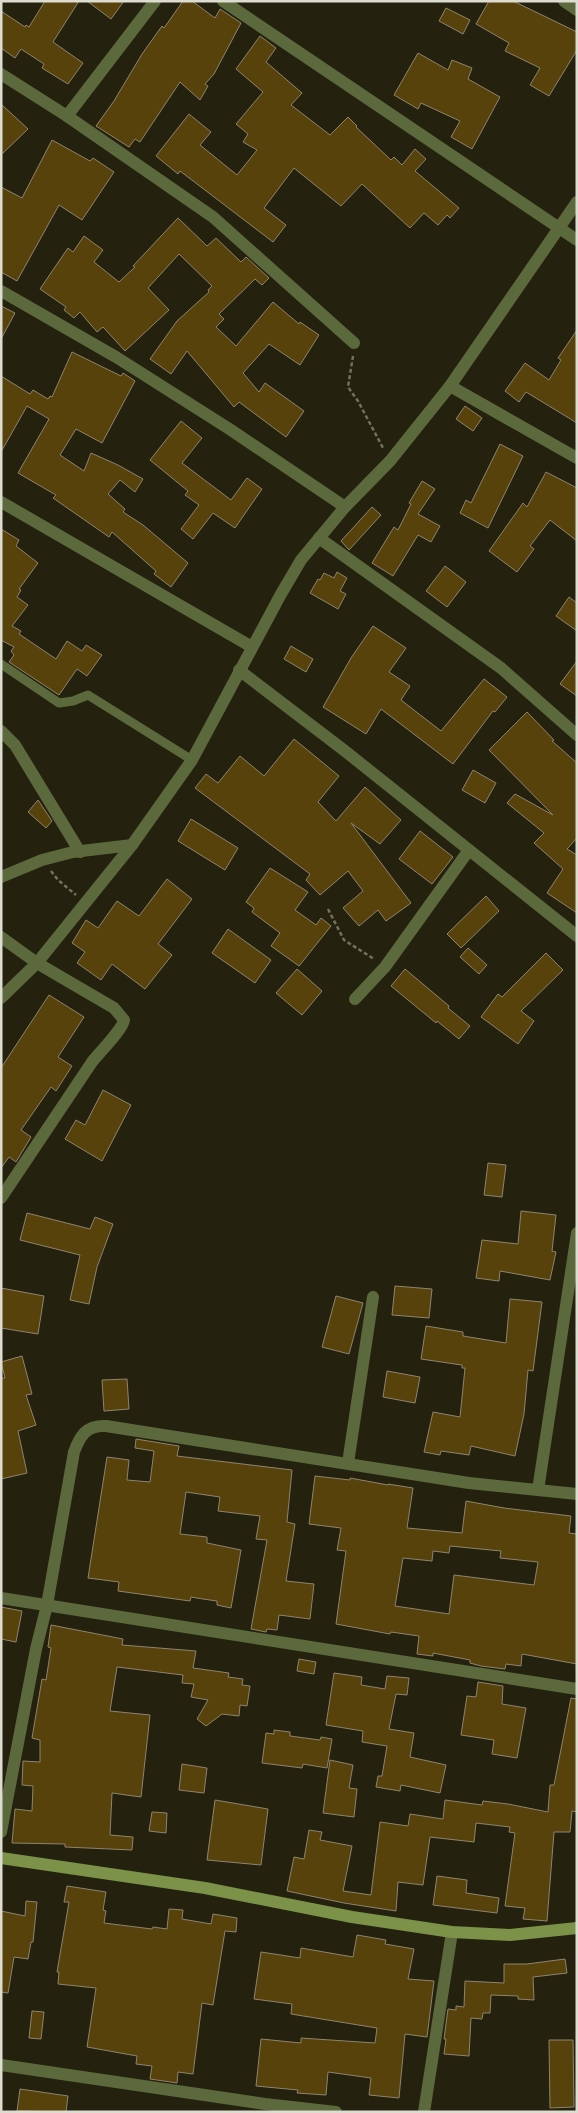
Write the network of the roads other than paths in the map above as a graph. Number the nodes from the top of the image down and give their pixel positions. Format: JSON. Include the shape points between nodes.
{"nodes":[{"id":1,"x":155,"y":1,"type":"edge"},
{"id":2,"x":223,"y":1,"type":"edge"},
{"id":3,"x":564,"y":1,"type":"edge"},
{"id":4,"x":577,"y":10,"type":"edge"},
{"id":5,"x":1,"y":74,"type":"edge"},
{"id":6,"x":67,"y":116,"type":"junction"},
{"id":7,"x":577,"y":202,"type":"edge"},
{"id":8,"x":557,"y":228,"type":"junction"},
{"id":9,"x":577,"y":240,"type":"edge"},
{"id":10,"x":1,"y":291,"type":"edge"},
{"id":11,"x":354,"y":343,"type":"road end"},
{"id":12,"x":450,"y":386,"type":"junction"},
{"id":13,"x":577,"y":458,"type":"edge"},
{"id":14,"x":1,"y":502,"type":"edge"},
{"id":15,"x":345,"y":507,"type":"junction"},
{"id":16,"x":319,"y":538,"type":"junction"},
{"id":17,"x":252,"y":647,"type":"junction"},
{"id":18,"x":1,"y":664,"type":"edge"},
{"id":19,"x":239,"y":670,"type":"junction"},
{"id":20,"x":1,"y":731,"type":"edge"},
{"id":21,"x":577,"y":735,"type":"edge"},
{"id":22,"x":192,"y":760,"type":"junction"},
{"id":23,"x":132,"y":844,"type":"junction"},
{"id":24,"x":469,"y":850,"type":"junction"},
{"id":25,"x":80,"y":852,"type":"junction"},
{"id":26,"x":1,"y":877,"type":"edge"},
{"id":27,"x":577,"y":936,"type":"edge"},
{"id":28,"x":1,"y":937,"type":"edge"},
{"id":29,"x":37,"y":963,"type":"junction"},
{"id":30,"x":1,"y":998,"type":"edge"},
{"id":31,"x":355,"y":999,"type":"dead end"},
{"id":32,"x":1,"y":1198,"type":"edge"},
{"id":33,"x":577,"y":1233,"type":"edge"},
{"id":34,"x":373,"y":1297,"type":"dead end"},
{"id":35,"x":348,"y":1463,"type":"junction"},
{"id":36,"x":538,"y":1490,"type":"junction"},
{"id":37,"x":577,"y":1494,"type":"edge"},
{"id":38,"x":1,"y":1598,"type":"edge"},
{"id":39,"x":47,"y":1605,"type":"junction"},
{"id":40,"x":577,"y":1689,"type":"edge"},
{"id":41,"x":1,"y":1832,"type":"edge"},
{"id":42,"x":1,"y":1858,"type":"edge"},
{"id":43,"x":577,"y":1928,"type":"edge"},
{"id":44,"x":452,"y":1932,"type":"junction"},
{"id":45,"x":1,"y":2064,"type":"edge"},
{"id":46,"x":263,"y":2108,"type":"edge"},
{"id":47,"x":336,"y":2112,"type":"edge"},
{"id":48,"x":424,"y":2112,"type":"edge"}],
"edges":[{"from":1,"to":6,"type":"street"},
{"from":2,"to":8,"type":"street"},
{"from":3,"to":4,"type":"street"},
{"from":5,"to":6,"type":"street"},
{"from":6,"to":11,"type":"street","via":[[213,217]]},
{"from":7,"to":8,"type":"street"},
{"from":8,"to":9,"type":"street"},
{"from":8,"to":12,"type":"street"},
{"from":10,"to":15,"type":"street","via":[[116,357]]},
{"from":12,"to":13,"type":"street"},
{"from":12,"to":15,"type":"street","via":[[390,461]]},
{"from":14,"to":17,"type":"street"},
{"from":15,"to":16,"type":"street"},
{"from":16,"to":17,"type":"street","via":[[297,567]]},
{"from":16,"to":21,"type":"street","via":[[501,668]]},
{"from":17,"to":19,"type":"street"},
{"from":18,"to":22,"type":"lane","via":[[59,703],[88,694]]},
{"from":19,"to":22,"type":"street"},
{"from":19,"to":24,"type":"street"},
{"from":20,"to":25,"type":"street","via":[[15,745]]},
{"from":22,"to":23,"type":"street"},
{"from":23,"to":25,"type":"street"},
{"from":23,"to":29,"type":"street"},
{"from":24,"to":27,"type":"street"},
{"from":24,"to":31,"type":"street","via":[[385,967]]},
{"from":25,"to":26,"type":"street","via":[[42,860]]},
{"from":28,"to":29,"type":"street"},
{"from":29,"to":30,"type":"street"},
{"from":29,"to":32,"type":"street","via":[[114,1008],[122,1015],[124,1024],[92,1062]]},
{"from":33,"to":36,"type":"street"},
{"from":34,"to":35,"type":"street"},
{"from":35,"to":36,"type":"street","via":[[469,1483]]},
{"from":35,"to":39,"type":"street","via":[[106,1426],[86,1430],[74,1452]]},
{"from":36,"to":37,"type":"street"},
{"from":38,"to":39,"type":"street"},
{"from":39,"to":40,"type":"street"},
{"from":39,"to":41,"type":"street"},
{"from":42,"to":44,"type":"street","via":[[205,1888],[352,1917]]},
{"from":43,"to":44,"type":"street","via":[[510,1935]]},
{"from":44,"to":48,"type":"street"},
{"from":45,"to":46,"type":"street"},
{"from":46,"to":47,"type":"street"}]}
